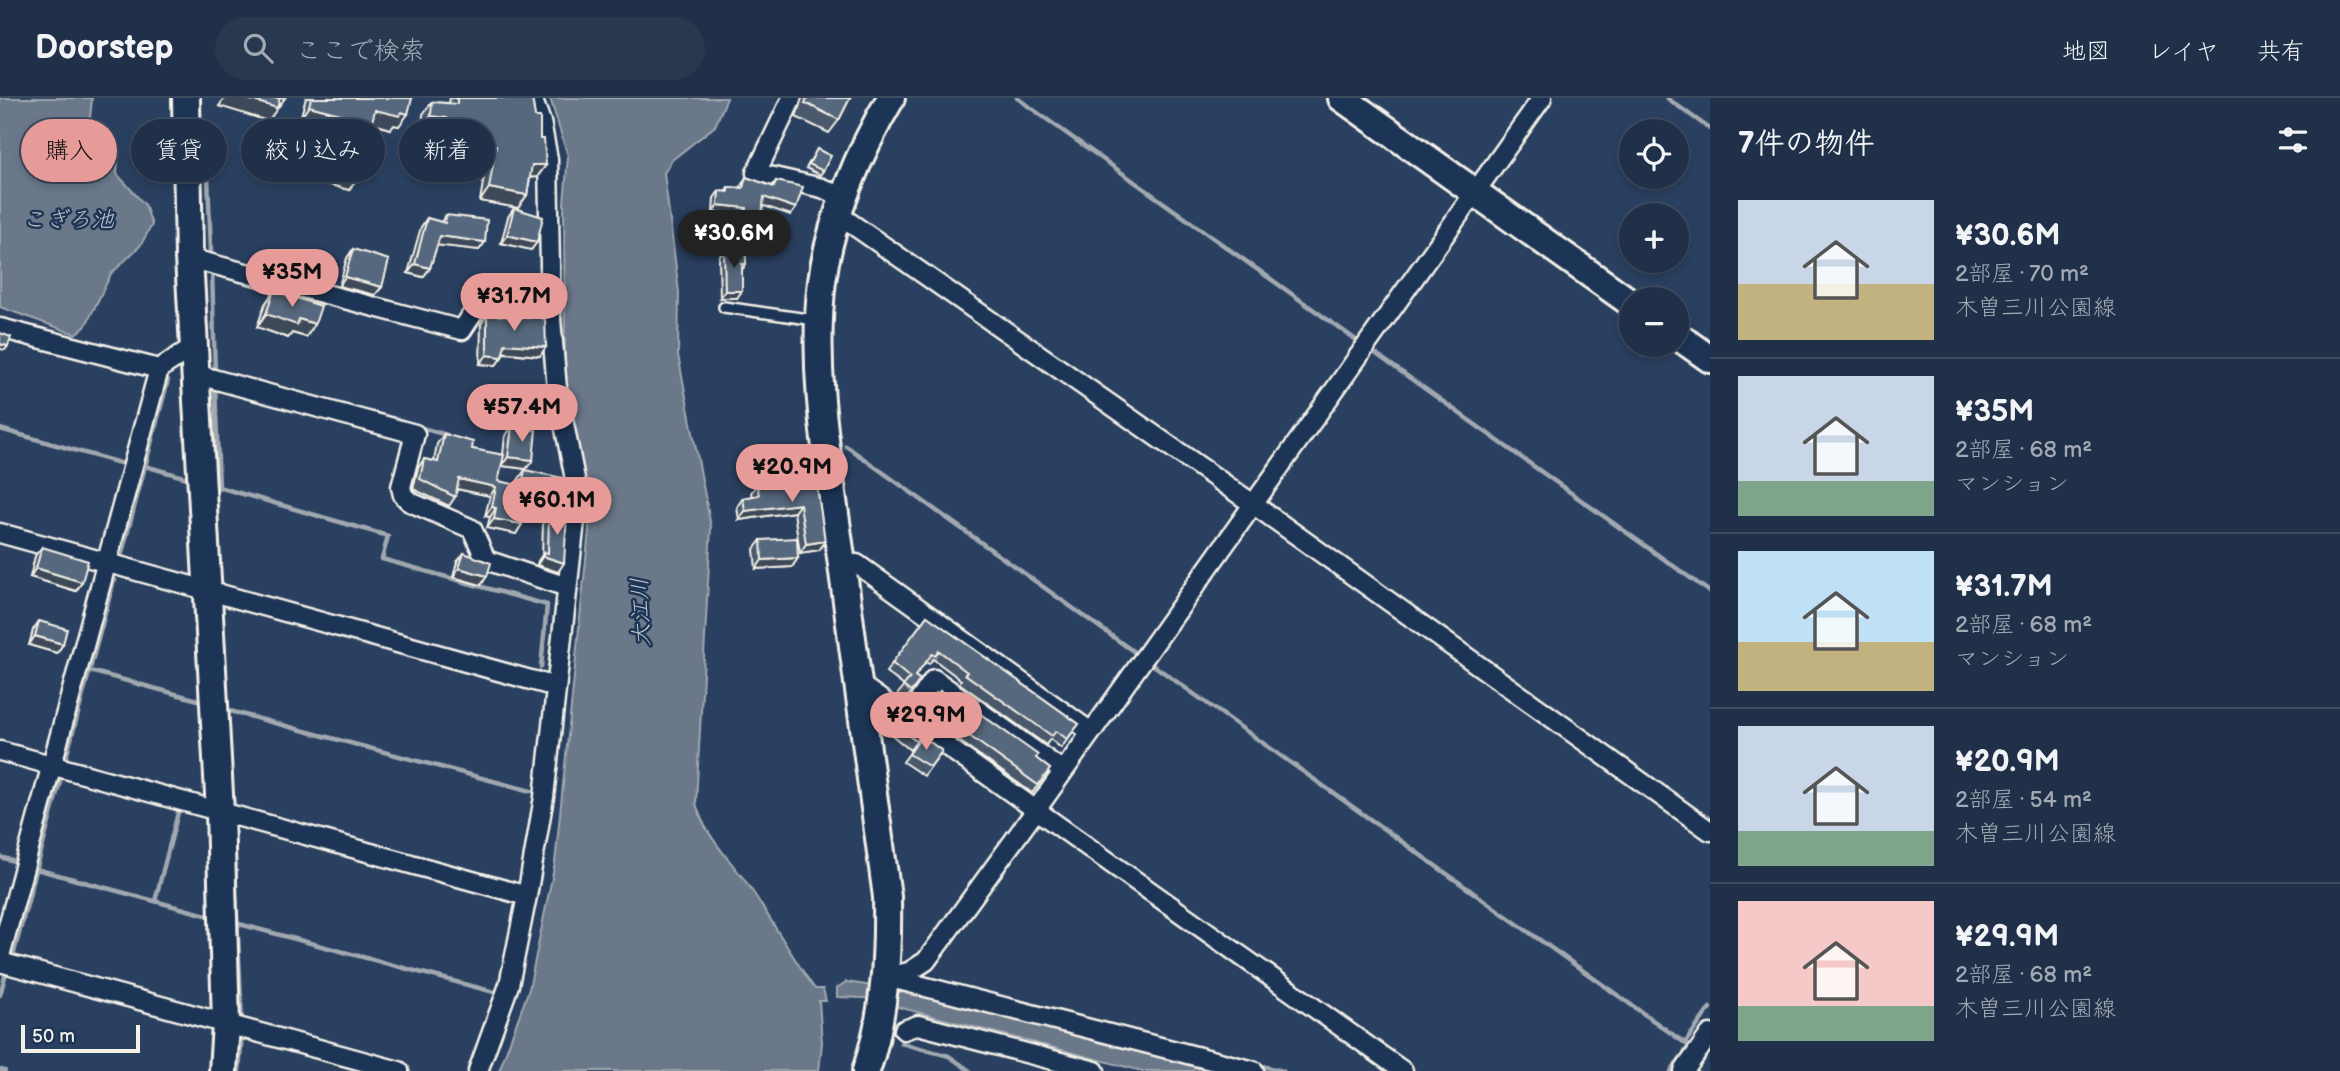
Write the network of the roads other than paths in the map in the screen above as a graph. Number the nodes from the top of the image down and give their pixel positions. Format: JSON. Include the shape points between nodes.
{"nodes":[{"id":1,"x":186,"y":98,"type":"edge"},
{"id":2,"x":532,"y":98,"type":"edge"},
{"id":3,"x":792,"y":98,"type":"edge"},
{"id":4,"x":891,"y":98,"type":"edge"},
{"id":5,"x":1342,"y":98,"type":"edge"},
{"id":6,"x":1542,"y":98,"type":"edge"},
{"id":7,"x":1475,"y":192,"type":"junction"},
{"id":8,"x":842,"y":207,"type":"junction"},
{"id":9,"x":189,"y":258,"type":"junction"},
{"id":10,"x":1619,"y":294,"type":"edge"},
{"id":11,"x":724,"y":307,"type":"dead end"},
{"id":12,"x":551,"y":318,"type":"junction"},
{"id":13,"x":819,"y":320,"type":"junction"},
{"id":14,"x":0,"y":328,"type":"edge"},
{"id":15,"x":1689,"y":344,"type":"edge"},
{"id":16,"x":194,"y":346,"type":"junction"},
{"id":17,"x":1710,"y":359,"type":"edge"},
{"id":18,"x":159,"y":369,"type":"junction"},
{"id":19,"x":195,"y":374,"type":"junction"},
{"id":20,"x":1253,"y":504,"type":"junction"},
{"id":21,"x":0,"y":533,"type":"edge"},
{"id":22,"x":107,"y":562,"type":"junction"},
{"id":23,"x":842,"y":565,"type":"junction"},
{"id":24,"x":567,"y":587,"type":"junction"},
{"id":25,"x":206,"y":592,"type":"junction"},
{"id":26,"x":858,"y":683,"type":"junction"},
{"id":27,"x":556,"y":687,"type":"junction"},
{"id":28,"x":906,"y":718,"type":"junction"},
{"id":29,"x":1091,"y":732,"type":"junction"},
{"id":30,"x":0,"y":751,"type":"edge"},
{"id":31,"x":52,"y":765,"type":"junction"},
{"id":32,"x":1063,"y":771,"type":"junction"},
{"id":33,"x":1036,"y":810,"type":"junction"},
{"id":34,"x":220,"y":812,"type":"junction"},
{"id":35,"x":1710,"y":831,"type":"edge"},
{"id":36,"x":527,"y":896,"type":"junction"},
{"id":37,"x":0,"y":956,"type":"edge"},
{"id":38,"x":0,"y":962,"type":"edge"},
{"id":39,"x":882,"y":998,"type":"junction"},
{"id":40,"x":226,"y":1024,"type":"junction"},
{"id":41,"x":904,"y":1030,"type":"junction"},
{"id":42,"x":1710,"y":1034,"type":"edge"},
{"id":43,"x":223,"y":1071,"type":"edge"},
{"id":44,"x":399,"y":1071,"type":"edge"},
{"id":45,"x":478,"y":1071,"type":"edge"},
{"id":46,"x":866,"y":1071,"type":"edge"},
{"id":47,"x":1058,"y":1071,"type":"edge"},
{"id":48,"x":1095,"y":1071,"type":"edge"},
{"id":49,"x":1254,"y":1071,"type":"edge"},
{"id":50,"x":1403,"y":1071,"type":"edge"},
{"id":51,"x":1684,"y":1071,"type":"edge"}],
"edges":[{"from":1,"to":9,"type":"street"},
{"from":2,"to":12,"type":"street","via":[[548,159]]},
{"from":3,"to":8,"type":"street","via":[[756,173],[822,188]]},
{"from":4,"to":8,"type":"street","via":[[873,129]]},
{"from":5,"to":7,"type":"street"},
{"from":6,"to":7,"type":"street"},
{"from":7,"to":10,"type":"street"},
{"from":7,"to":20,"type":"street"},
{"from":8,"to":13,"type":"street","via":[[823,277]]},
{"from":8,"to":20,"type":"street"},
{"from":9,"to":12,"type":"street","via":[[462,330],[481,301]]},
{"from":9,"to":16,"type":"street"},
{"from":11,"to":13,"type":"lane"},
{"from":12,"to":24,"type":"street","via":[[557,389],[578,494]]},
{"from":13,"to":23,"type":"street","via":[[824,425]]},
{"from":14,"to":18,"type":"street"},
{"from":15,"to":17,"type":"street"},
{"from":16,"to":18,"type":"street"},
{"from":16,"to":19,"type":"street"},
{"from":18,"to":22,"type":"street"},
{"from":19,"to":24,"type":"street","via":[[415,434],[401,487],[403,495],[472,529],[486,560]]},
{"from":19,"to":25,"type":"street"},
{"from":20,"to":29,"type":"street"},
{"from":20,"to":35,"type":"street"},
{"from":21,"to":22,"type":"street"},
{"from":22,"to":25,"type":"street"},
{"from":22,"to":31,"type":"street"},
{"from":23,"to":26,"type":"street"},
{"from":23,"to":29,"type":"street","via":[[857,564]]},
{"from":24,"to":27,"type":"street"},
{"from":25,"to":27,"type":"street"},
{"from":25,"to":34,"type":"street"},
{"from":26,"to":28,"type":"street"},
{"from":26,"to":39,"type":"street","via":[[887,897]]},
{"from":27,"to":36,"type":"street"},
{"from":28,"to":32,"type":"street","via":[[934,679]]},
{"from":28,"to":33,"type":"street"},
{"from":29,"to":32,"type":"street"},
{"from":30,"to":31,"type":"street"},
{"from":31,"to":34,"type":"street"},
{"from":31,"to":37,"type":"street"},
{"from":32,"to":33,"type":"street"},
{"from":33,"to":39,"type":"street","via":[[926,961]]},
{"from":33,"to":50,"type":"street"},
{"from":34,"to":36,"type":"street"},
{"from":34,"to":40,"type":"street"},
{"from":36,"to":45,"type":"street","via":[[509,985]]},
{"from":38,"to":40,"type":"street"},
{"from":39,"to":41,"type":"street"},
{"from":39,"to":46,"type":"street"},
{"from":39,"to":49,"type":"street"},
{"from":40,"to":43,"type":"street"},
{"from":40,"to":44,"type":"street"},
{"from":41,"to":47,"type":"street"},
{"from":41,"to":48,"type":"street","via":[[918,1025]]},
{"from":42,"to":51,"type":"street"}]}
